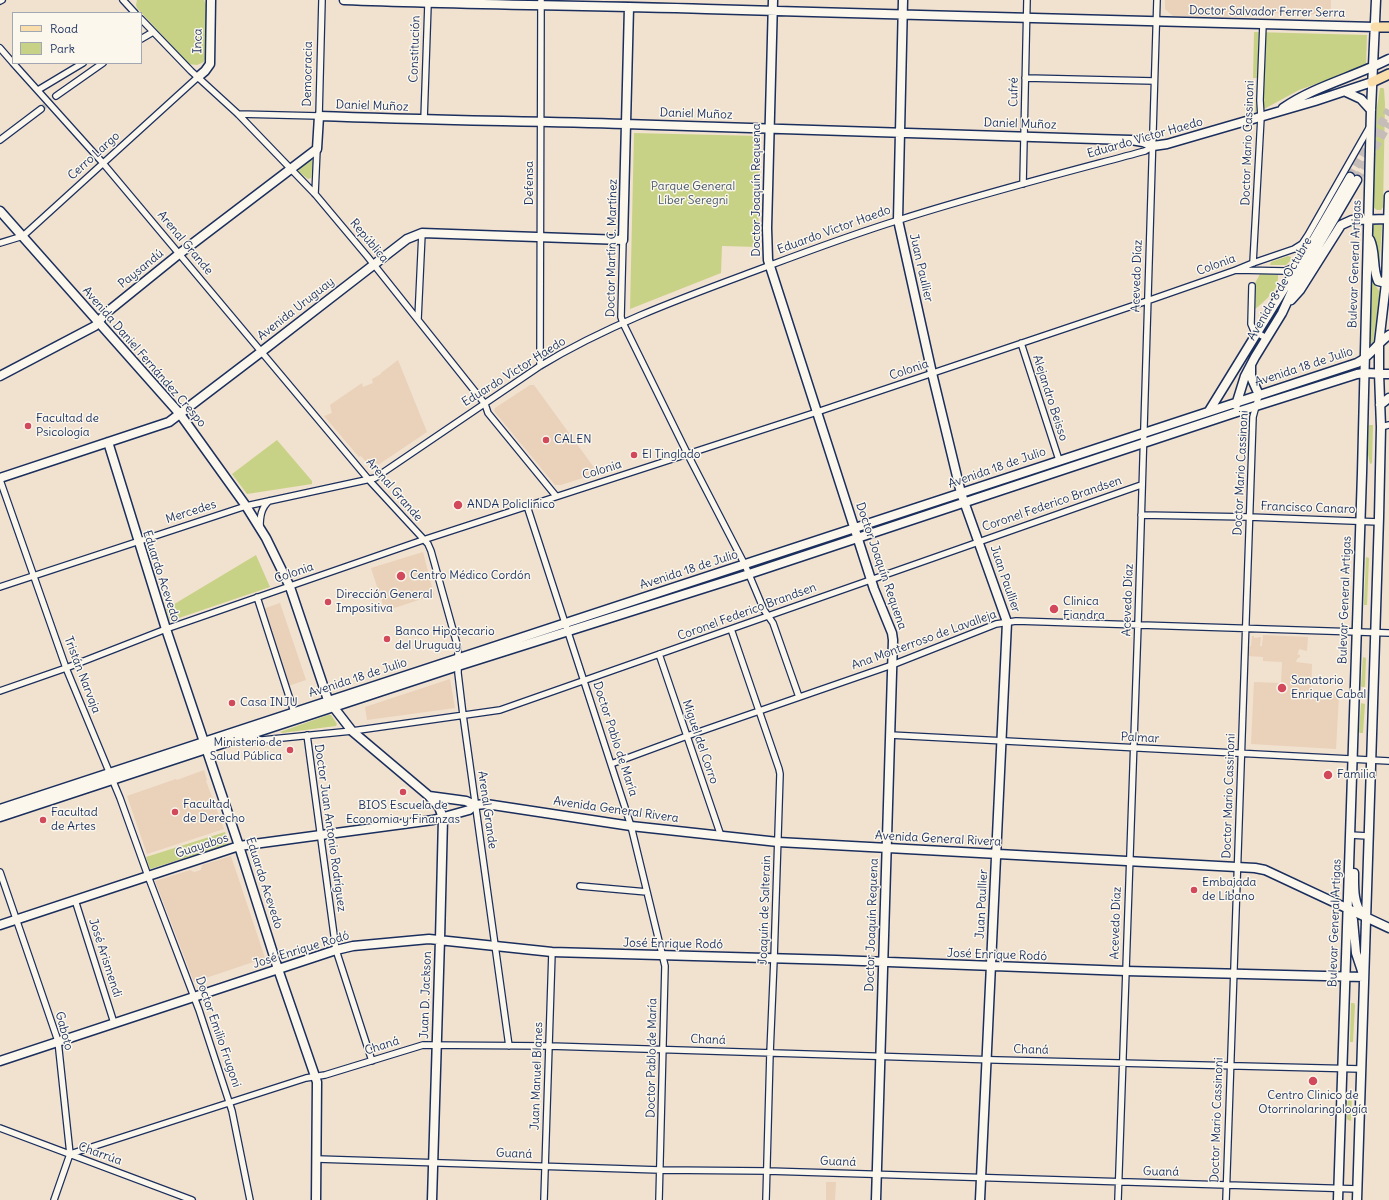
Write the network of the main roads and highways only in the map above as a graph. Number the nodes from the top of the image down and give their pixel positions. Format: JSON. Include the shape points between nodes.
{"nodes":[{"id":1,"x":1375,"y":26,"type":"road end"},
{"id":2,"x":1389,"y":27,"type":"edge"},
{"id":3,"x":1389,"y":74,"type":"edge"},
{"id":4,"x":1372,"y":82,"type":"road end"}],
"edges":[{"from":1,"to":2,"type":"main road"},
{"from":3,"to":4,"type":"main road"}]}
